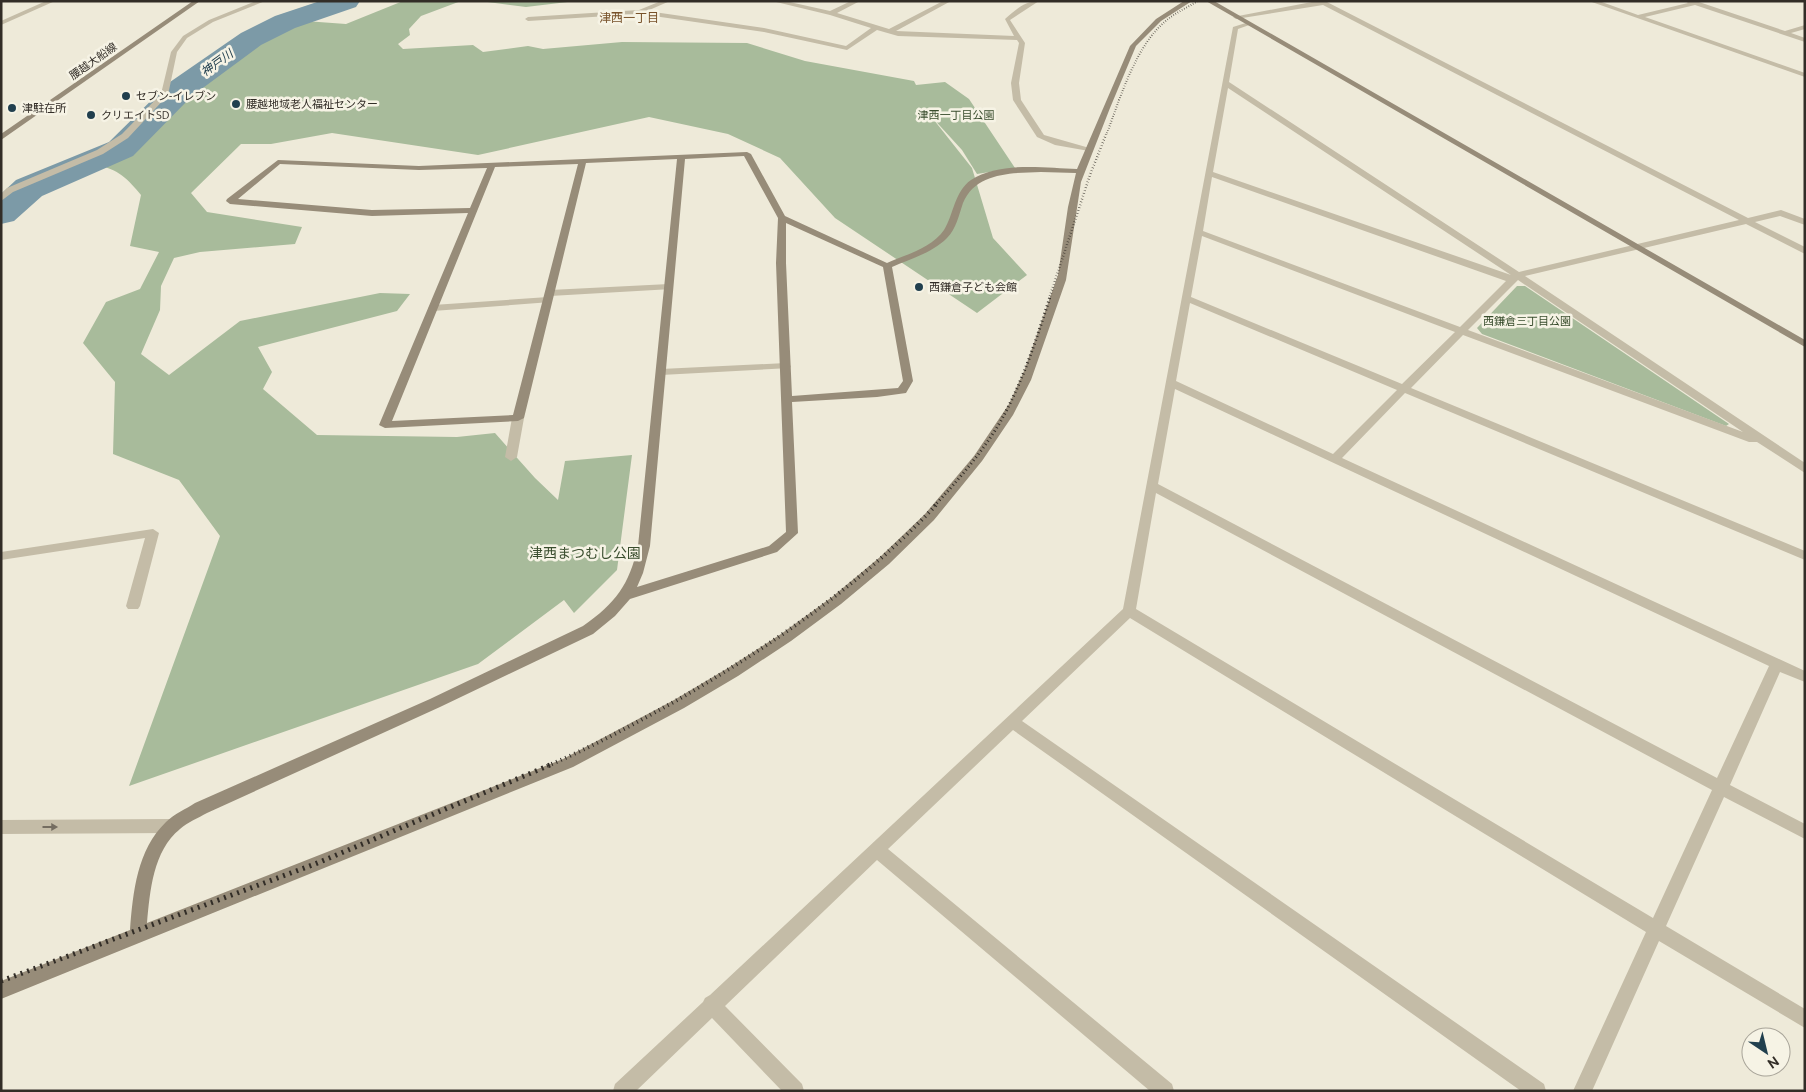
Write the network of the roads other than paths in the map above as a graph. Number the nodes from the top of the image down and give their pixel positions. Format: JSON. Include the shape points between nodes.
{"nodes":[{"id":1,"x":52,"y":1,"type":"edge"},
{"id":2,"x":197,"y":1,"type":"edge"},
{"id":3,"x":262,"y":1,"type":"edge"},
{"id":4,"x":667,"y":1,"type":"edge"},
{"id":5,"x":776,"y":1,"type":"edge"},
{"id":6,"x":857,"y":1,"type":"edge"},
{"id":7,"x":948,"y":1,"type":"edge"},
{"id":8,"x":1036,"y":1,"type":"edge"},
{"id":9,"x":1209,"y":1,"type":"edge"},
{"id":10,"x":1592,"y":1,"type":"edge"},
{"id":11,"x":1702,"y":1,"type":"edge"},
{"id":12,"x":1186,"y":2,"type":"edge"},
{"id":13,"x":1322,"y":2,"type":"edge"},
{"id":14,"x":1691,"y":2,"type":"edge"},
{"id":15,"x":640,"y":12,"type":"junction"},
{"id":16,"x":831,"y":14,"type":"junction"},
{"id":17,"x":1236,"y":16,"type":"junction"},
{"id":18,"x":1638,"y":17,"type":"junction"},
{"id":19,"x":528,"y":19,"type":"dead end"},
{"id":20,"x":1,"y":23,"type":"edge"},
{"id":21,"x":1249,"y":24,"type":"junction"},
{"id":22,"x":1805,"y":27,"type":"edge"},
{"id":23,"x":875,"y":28,"type":"junction"},
{"id":24,"x":891,"y":31,"type":"junction"},
{"id":25,"x":1784,"y":33,"type":"junction"},
{"id":26,"x":1018,"y":38,"type":"junction"},
{"id":27,"x":1805,"y":40,"type":"edge"},
{"id":28,"x":1805,"y":75,"type":"edge"},
{"id":29,"x":1225,"y":83,"type":"junction"},
{"id":30,"x":1,"y":138,"type":"edge"},
{"id":31,"x":1089,"y":148,"type":"junction"},
{"id":32,"x":682,"y":157,"type":"junction"},
{"id":33,"x":583,"y":161,"type":"junction"},
{"id":34,"x":492,"y":165,"type":"junction"},
{"id":35,"x":1081,"y":171,"type":"junction"},
{"id":36,"x":1209,"y":173,"type":"junction"},
{"id":37,"x":1,"y":198,"type":"edge"},
{"id":38,"x":473,"y":210,"type":"junction"},
{"id":39,"x":782,"y":218,"type":"junction"},
{"id":40,"x":1747,"y":221,"type":"junction"},
{"id":41,"x":1805,"y":222,"type":"edge"},
{"id":42,"x":1198,"y":232,"type":"junction"},
{"id":43,"x":1635,"y":246,"type":"junction"},
{"id":44,"x":1805,"y":251,"type":"edge"},
{"id":45,"x":887,"y":266,"type":"junction"},
{"id":46,"x":1514,"y":277,"type":"junction"},
{"id":47,"x":669,"y":287,"type":"junction"},
{"id":48,"x":549,"y":297,"type":"junction"},
{"id":49,"x":1186,"y":298,"type":"junction"},
{"id":50,"x":433,"y":308,"type":"junction"},
{"id":51,"x":1460,"y":332,"type":"junction"},
{"id":52,"x":1805,"y":344,"type":"edge"},
{"id":53,"x":786,"y":366,"type":"junction"},
{"id":54,"x":661,"y":372,"type":"junction"},
{"id":55,"x":1171,"y":383,"type":"junction"},
{"id":56,"x":1405,"y":388,"type":"junction"},
{"id":57,"x":787,"y":399,"type":"junction"},
{"id":58,"x":518,"y":418,"type":"junction"},
{"id":59,"x":1773,"y":448,"type":"junction"},
{"id":60,"x":511,"y":457,"type":"dead end"},
{"id":61,"x":1334,"y":458,"type":"junction"},
{"id":62,"x":1805,"y":468,"type":"edge"},
{"id":63,"x":1152,"y":486,"type":"junction"},
{"id":64,"x":1,"y":556,"type":"edge"},
{"id":65,"x":1805,"y":556,"type":"edge"},
{"id":66,"x":627,"y":595,"type":"junction"},
{"id":67,"x":134,"y":606,"type":"dead end"},
{"id":68,"x":1129,"y":611,"type":"junction"},
{"id":69,"x":1777,"y":664,"type":"junction"},
{"id":70,"x":1805,"y":677,"type":"edge"},
{"id":71,"x":1012,"y":722,"type":"junction"},
{"id":72,"x":1721,"y":787,"type":"junction"},
{"id":73,"x":172,"y":826,"type":"junction"},
{"id":74,"x":1,"y":827,"type":"edge"},
{"id":75,"x":1805,"y":832,"type":"edge"},
{"id":76,"x":876,"y":849,"type":"junction"},
{"id":77,"x":1656,"y":929,"type":"junction"},
{"id":78,"x":138,"y":936,"type":"junction"},
{"id":79,"x":1,"y":990,"type":"edge"},
{"id":80,"x":712,"y":1004,"type":"junction"},
{"id":81,"x":1805,"y":1019,"type":"edge"},
{"id":82,"x":622,"y":1091,"type":"edge"},
{"id":83,"x":795,"y":1091,"type":"edge"},
{"id":84,"x":1165,"y":1091,"type":"edge"},
{"id":85,"x":1537,"y":1091,"type":"edge"},
{"id":86,"x":1582,"y":1091,"type":"edge"}],
"edges":[{"from":1,"to":20,"type":"street"},
{"from":2,"to":30,"type":"street","name":"腰越大船線"},
{"from":3,"to":37,"type":"street","via":[[211,21],[185,38],[174,52],[164,95],[125,136],[100,152],[10,190]]},
{"from":4,"to":15,"type":"street"},
{"from":5,"to":16,"type":"street"},
{"from":6,"to":16,"type":"street"},
{"from":7,"to":24,"type":"street"},
{"from":8,"to":26,"type":"street","via":[[1007,20]]},
{"from":9,"to":17,"type":"street"},
{"from":10,"to":18,"type":"street"},
{"from":11,"to":14,"type":"street"},
{"from":12,"to":31,"type":"street","via":[[1145,30],[1134,46]]},
{"from":13,"to":17,"type":"street"},
{"from":13,"to":40,"type":"street"},
{"from":14,"to":18,"type":"street"},
{"from":14,"to":25,"type":"street"},
{"from":15,"to":19,"type":"street"},
{"from":15,"to":23,"type":"street","via":[[764,30],[847,48]]},
{"from":16,"to":23,"type":"street"},
{"from":17,"to":21,"type":"street"},
{"from":18,"to":28,"type":"street"},
{"from":21,"to":29,"type":"street","via":[[1235,28]]},
{"from":21,"to":43,"type":"street"},
{"from":22,"to":25,"type":"street"},
{"from":23,"to":24,"type":"street"},
{"from":24,"to":26,"type":"street","via":[[898,34]]},
{"from":25,"to":27,"type":"street"},
{"from":26,"to":31,"type":"street","via":[[1022,42],[1015,83],[1017,100],[1041,137],[1058,144]]},
{"from":29,"to":36,"type":"street"},
{"from":29,"to":46,"type":"street"},
{"from":31,"to":35,"type":"street"},
{"from":32,"to":33,"type":"street"},
{"from":32,"to":39,"type":"street","via":[[747,154]]},
{"from":32,"to":47,"type":"street"},
{"from":33,"to":34,"type":"street"},
{"from":33,"to":48,"type":"street"},
{"from":34,"to":38,"type":"street"},
{"from":34,"to":38,"type":"street","via":[[419,168],[278,162],[230,201],[372,213]]},
{"from":35,"to":45,"type":"street","via":[[1022,171],[988,175],[964,192],[946,233],[926,248]]},
{"from":35,"to":78,"type":"street","via":[[1069,220],[1064,272],[1026,380],[1010,415],[955,489],[861,582],[721,680],[647,723],[568,763]]},
{"from":36,"to":42,"type":"street"},
{"from":36,"to":46,"type":"street"},
{"from":38,"to":50,"type":"street"},
{"from":39,"to":45,"type":"street"},
{"from":39,"to":53,"type":"street"},
{"from":40,"to":41,"type":"street","via":[[1781,213]]},
{"from":40,"to":43,"type":"street"},
{"from":40,"to":44,"type":"street"},
{"from":42,"to":49,"type":"street"},
{"from":42,"to":51,"type":"street"},
{"from":43,"to":46,"type":"street"},
{"from":43,"to":52,"type":"street"},
{"from":45,"to":57,"type":"street","via":[[908,381],[902,391]]},
{"from":46,"to":51,"type":"street"},
{"from":46,"to":59,"type":"street"},
{"from":47,"to":48,"type":"street"},
{"from":47,"to":54,"type":"street"},
{"from":48,"to":50,"type":"street"},
{"from":48,"to":58,"type":"street"},
{"from":49,"to":55,"type":"street"},
{"from":49,"to":56,"type":"street"},
{"from":50,"to":58,"type":"street","via":[[385,425]]},
{"from":51,"to":56,"type":"street"},
{"from":51,"to":59,"type":"street"},
{"from":53,"to":54,"type":"street"},
{"from":53,"to":57,"type":"street"},
{"from":54,"to":66,"type":"street","via":[[644,546],[640,569]]},
{"from":55,"to":61,"type":"street"},
{"from":55,"to":63,"type":"street"},
{"from":56,"to":61,"type":"street"},
{"from":56,"to":65,"type":"street"},
{"from":57,"to":66,"type":"street","via":[[792,533],[773,549]]},
{"from":58,"to":60,"type":"street"},
{"from":59,"to":62,"type":"street"},
{"from":61,"to":69,"type":"street"},
{"from":63,"to":68,"type":"street"},
{"from":63,"to":72,"type":"street"},
{"from":64,"to":67,"type":"street","via":[[153,533]]},
{"from":66,"to":73,"type":"street","via":[[610,614],[588,630],[201,808]]},
{"from":68,"to":71,"type":"street"},
{"from":68,"to":77,"type":"street"},
{"from":69,"to":70,"type":"street"},
{"from":69,"to":72,"type":"street"},
{"from":71,"to":76,"type":"street"},
{"from":71,"to":85,"type":"street"},
{"from":72,"to":75,"type":"street"},
{"from":72,"to":77,"type":"street"},
{"from":74,"to":73,"type":"street","one_way":true},
{"from":73,"to":78,"type":"street","via":[[152,852],[142,889]]},
{"from":76,"to":80,"type":"street"},
{"from":76,"to":84,"type":"street"},
{"from":77,"to":81,"type":"street"},
{"from":77,"to":86,"type":"street"},
{"from":78,"to":79,"type":"street"},
{"from":80,"to":82,"type":"street"},
{"from":80,"to":83,"type":"street"}]}
